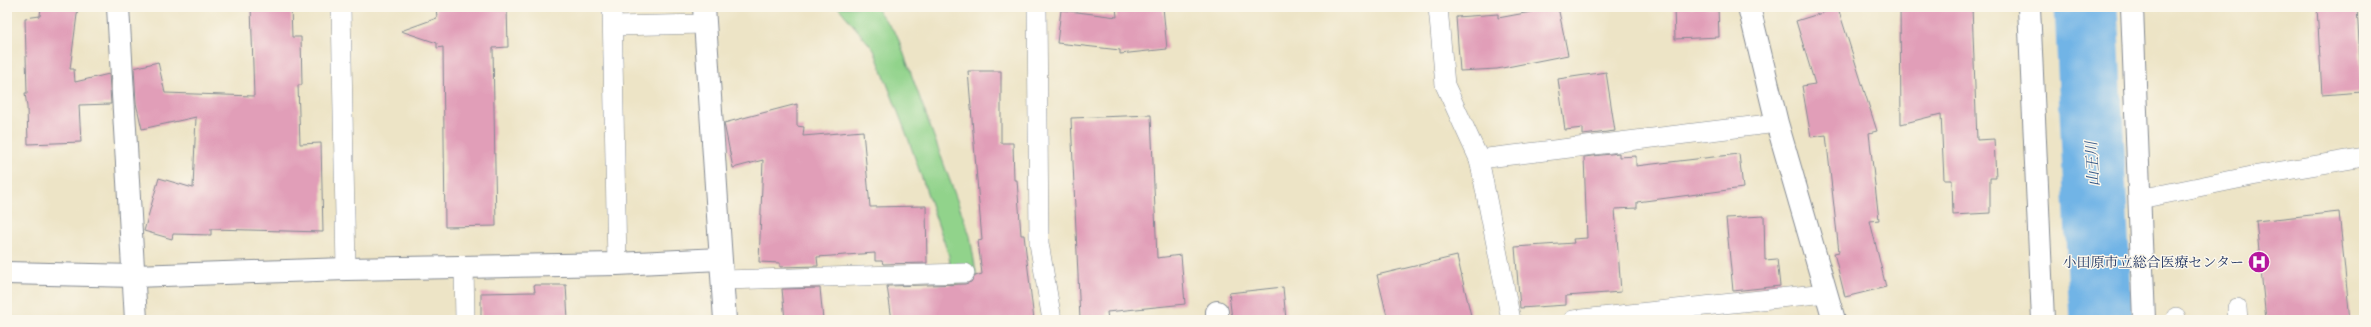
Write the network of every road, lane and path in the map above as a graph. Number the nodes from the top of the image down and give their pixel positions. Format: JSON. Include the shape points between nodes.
{"nodes":[{"id":1,"x":118,"y":7,"type":"edge"},
{"id":2,"x":341,"y":7,"type":"edge"},
{"id":3,"x":612,"y":7,"type":"edge"},
{"id":4,"x":1037,"y":7,"type":"edge"},
{"id":5,"x":1439,"y":7,"type":"edge"},
{"id":6,"x":1749,"y":7,"type":"edge"},
{"id":7,"x":2030,"y":7,"type":"edge"},
{"id":8,"x":2132,"y":7,"type":"edge"},
{"id":9,"x":704,"y":15,"type":"edge"},
{"id":10,"x":613,"y":26,"type":"junction"},
{"id":11,"x":1776,"y":123,"type":"junction"},
{"id":12,"x":2364,"y":156,"type":"edge"},
{"id":13,"x":1479,"y":159,"type":"junction"},
{"id":14,"x":2140,"y":199,"type":"junction"},
{"id":15,"x":617,"y":264,"type":"junction"},
{"id":16,"x":346,"y":268,"type":"junction"},
{"id":17,"x":464,"y":268,"type":"junction"},
{"id":18,"x":721,"y":269,"type":"junction"},
{"id":19,"x":965,"y":273,"type":"dead end"},
{"id":20,"x":7,"y":274,"type":"edge"},
{"id":21,"x":134,"y":276,"type":"junction"},
{"id":22,"x":1826,"y":293,"type":"junction"},
{"id":23,"x":136,"y":320,"type":"edge"},
{"id":24,"x":465,"y":320,"type":"edge"},
{"id":25,"x":725,"y":320,"type":"edge"},
{"id":26,"x":1052,"y":320,"type":"edge"},
{"id":27,"x":1511,"y":320,"type":"edge"},
{"id":28,"x":1573,"y":320,"type":"edge"},
{"id":29,"x":1834,"y":320,"type":"edge"},
{"id":30,"x":2043,"y":320,"type":"edge"},
{"id":31,"x":2144,"y":320,"type":"edge"}],
"edges":[{"from":1,"to":21,"type":"street"},
{"from":2,"to":16,"type":"lane"},
{"from":3,"to":10,"type":"lane"},
{"from":4,"to":26,"type":"lane","via":[[1039,243]]},
{"from":5,"to":13,"type":"lane","via":[[1445,85]]},
{"from":6,"to":11,"type":"street"},
{"from":7,"to":30,"type":"street"},
{"from":8,"to":14,"type":"street"},
{"from":9,"to":10,"type":"lane"},
{"from":9,"to":18,"type":"street"},
{"from":10,"to":15,"type":"lane"},
{"from":11,"to":13,"type":"lane"},
{"from":11,"to":22,"type":"street"},
{"from":12,"to":14,"type":"lane"},
{"from":13,"to":27,"type":"lane"},
{"from":14,"to":31,"type":"street"},
{"from":15,"to":17,"type":"street"},
{"from":15,"to":18,"type":"street"},
{"from":16,"to":17,"type":"street"},
{"from":16,"to":21,"type":"street"},
{"from":17,"to":24,"type":"lane"},
{"from":18,"to":19,"type":"lane"},
{"from":18,"to":25,"type":"street"},
{"from":20,"to":21,"type":"street"},
{"from":21,"to":23,"type":"street"},
{"from":22,"to":28,"type":"lane"},
{"from":22,"to":29,"type":"street"}]}
